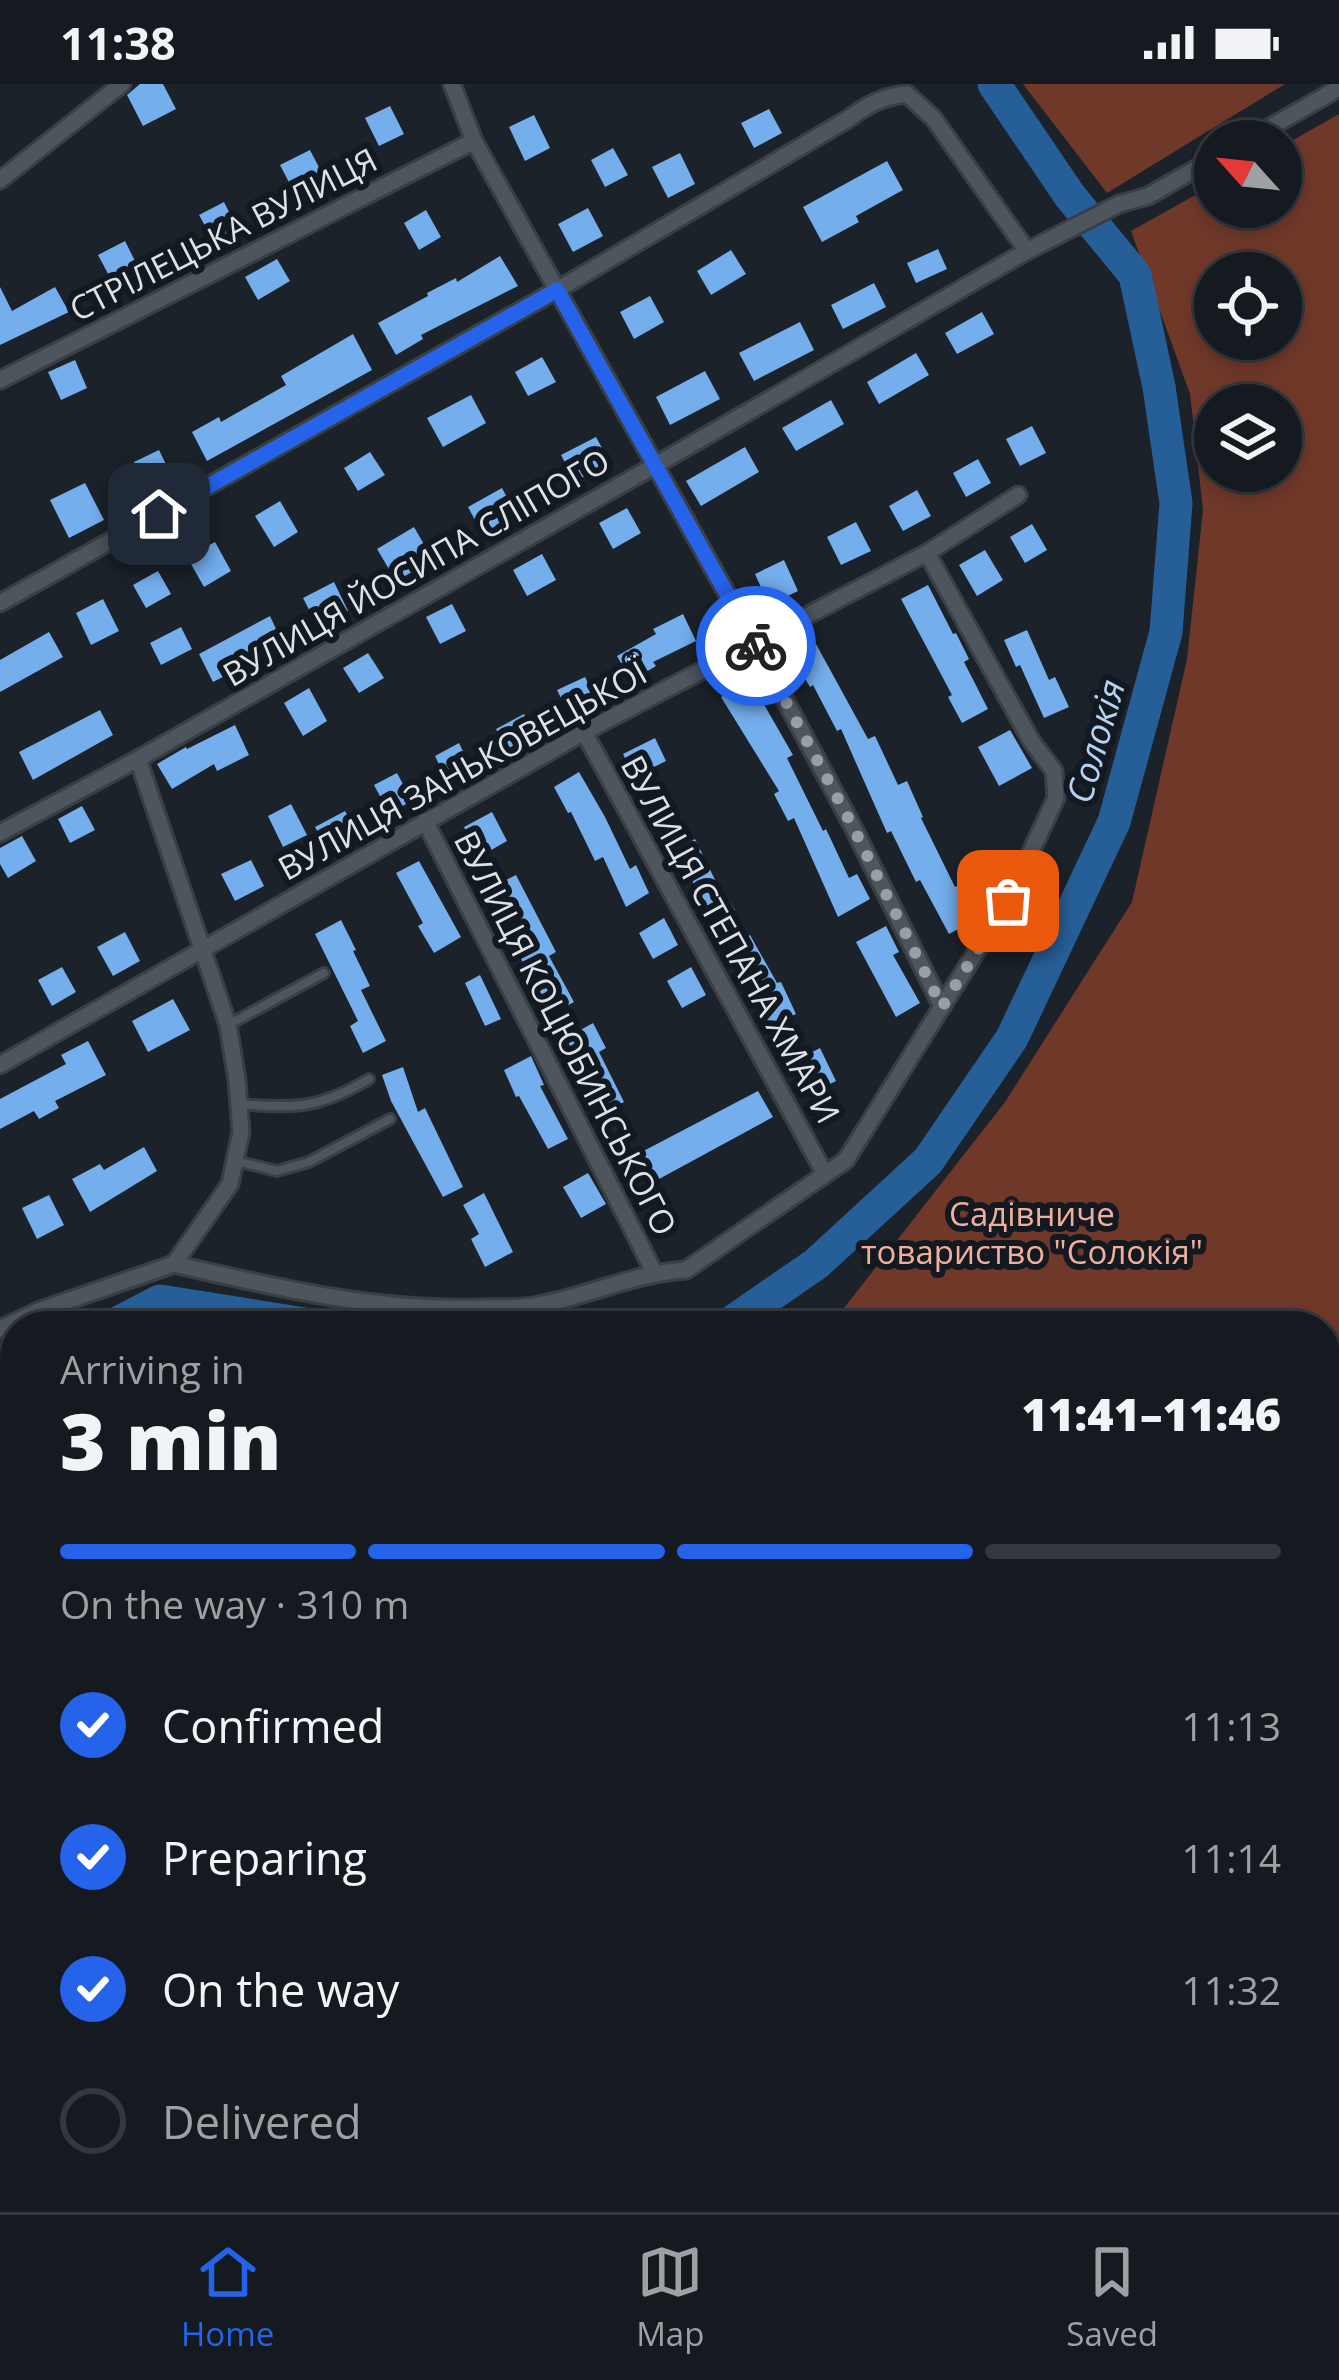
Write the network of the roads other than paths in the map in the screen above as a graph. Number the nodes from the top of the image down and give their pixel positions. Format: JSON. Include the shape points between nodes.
{"nodes":[{"id":1,"x":122,"y":84,"type":"edge"},
{"id":2,"x":452,"y":84,"type":"edge"},
{"id":3,"x":1339,"y":88,"type":"edge"},
{"id":4,"x":1283,"y":120,"type":"edge"},
{"id":5,"x":474,"y":141,"type":"junction"},
{"id":6,"x":1194,"y":170,"type":"edge"},
{"id":7,"x":0,"y":180,"type":"edge"},
{"id":8,"x":1027,"y":251,"type":"junction"},
{"id":9,"x":557,"y":290,"type":"junction"},
{"id":10,"x":0,"y":380,"type":"edge"},
{"id":11,"x":654,"y":466,"type":"junction"},
{"id":12,"x":1018,"y":495,"type":"dead end"},
{"id":13,"x":927,"y":553,"type":"junction"},
{"id":14,"x":0,"y":603,"type":"edge"},
{"id":15,"x":754,"y":644,"type":"junction"},
{"id":16,"x":584,"y":732,"type":"junction"},
{"id":17,"x":137,"y":759,"type":"junction"},
{"id":18,"x":425,"y":821,"type":"junction"},
{"id":19,"x":0,"y":833,"type":"edge"},
{"id":20,"x":202,"y":951,"type":"junction"},
{"id":21,"x":324,"y":973,"type":"dead end"},
{"id":22,"x":942,"y":1007,"type":"junction"},
{"id":23,"x":228,"y":1025,"type":"junction"},
{"id":24,"x":0,"y":1064,"type":"edge"},
{"id":25,"x":369,"y":1079,"type":"dead end"},
{"id":26,"x":239,"y":1104,"type":"junction"},
{"id":27,"x":390,"y":1119,"type":"dead end"},
{"id":28,"x":235,"y":1160,"type":"junction"},
{"id":29,"x":825,"y":1174,"type":"junction"},
{"id":30,"x":174,"y":1264,"type":"junction"},
{"id":31,"x":654,"y":1272,"type":"junction"},
{"id":32,"x":36,"y":1311,"type":"edge"}],
"edges":[{"from":1,"to":7,"type":"street"},
{"from":2,"to":5,"type":"street"},
{"from":3,"to":4,"type":"street"},
{"from":5,"to":9,"type":"street"},
{"from":5,"to":10,"type":"street","name":"СТРІЛЕЦЬКА ВУЛИЦЯ"},
{"from":6,"to":8,"type":"street","name":"ВУЛИЦЯ ЙОСИПА СЛІПОГО"},
{"from":8,"to":9,"type":"street","via":[[934,119],[907,94],[866,106]]},
{"from":8,"to":11,"type":"street","name":"ВУЛИЦЯ ЙОСИПА СЛІПОГО"},
{"from":9,"to":11,"type":"street"},
{"from":9,"to":14,"type":"street"},
{"from":11,"to":15,"type":"street"},
{"from":11,"to":17,"type":"street","name":"ВУЛИЦЯ ЙОСИПА СЛІПОГО"},
{"from":12,"to":13,"type":"street","name":"ВУЛИЦЯ ЗАНЬКОВЕЦЬКОЇ"},
{"from":13,"to":15,"type":"street","name":"ВУЛИЦЯ ЗАНЬКОВЕЦЬКОЇ"},
{"from":13,"to":22,"type":"street","via":[[1054,771],[1056,798],[1008,901]]},
{"from":15,"to":16,"type":"street","name":"ВУЛИЦЯ ЗАНЬКОВЕЦЬКОЇ"},
{"from":15,"to":22,"type":"street"},
{"from":16,"to":18,"type":"street","name":"ВУЛИЦЯ ЗАНЬКОВЕЦЬКОЇ"},
{"from":16,"to":29,"type":"street","name":"ВУЛИЦЯ СТЕПАНА ХМАРИ"},
{"from":17,"to":19,"type":"street","name":"ВУЛИЦЯ ЙОСИПА СЛІПОГО"},
{"from":17,"to":20,"type":"street"},
{"from":18,"to":20,"type":"street","name":"ВУЛИЦЯ ЗАНЬКОВЕЦЬКОЇ"},
{"from":18,"to":31,"type":"street","name":"ВУЛИЦЯ КОЦЮБИНСЬКОГО"},
{"from":20,"to":23,"type":"street"},
{"from":20,"to":24,"type":"street","name":"ВУЛИЦЯ ЗАНЬКОВЕЦЬКОЇ"},
{"from":21,"to":23,"type":"lane"},
{"from":22,"to":29,"type":"street","via":[[846,1160]]},
{"from":23,"to":26,"type":"street"},
{"from":25,"to":26,"type":"lane","via":[[291,1108]]},
{"from":26,"to":28,"type":"street"},
{"from":27,"to":28,"type":"lane","via":[[278,1171]]},
{"from":28,"to":30,"type":"street","via":[[230,1184]]},
{"from":29,"to":31,"type":"street","via":[[686,1270]]},
{"from":30,"to":31,"type":"street","via":[[304,1294],[446,1309],[532,1306]]},
{"from":30,"to":32,"type":"street"}]}
